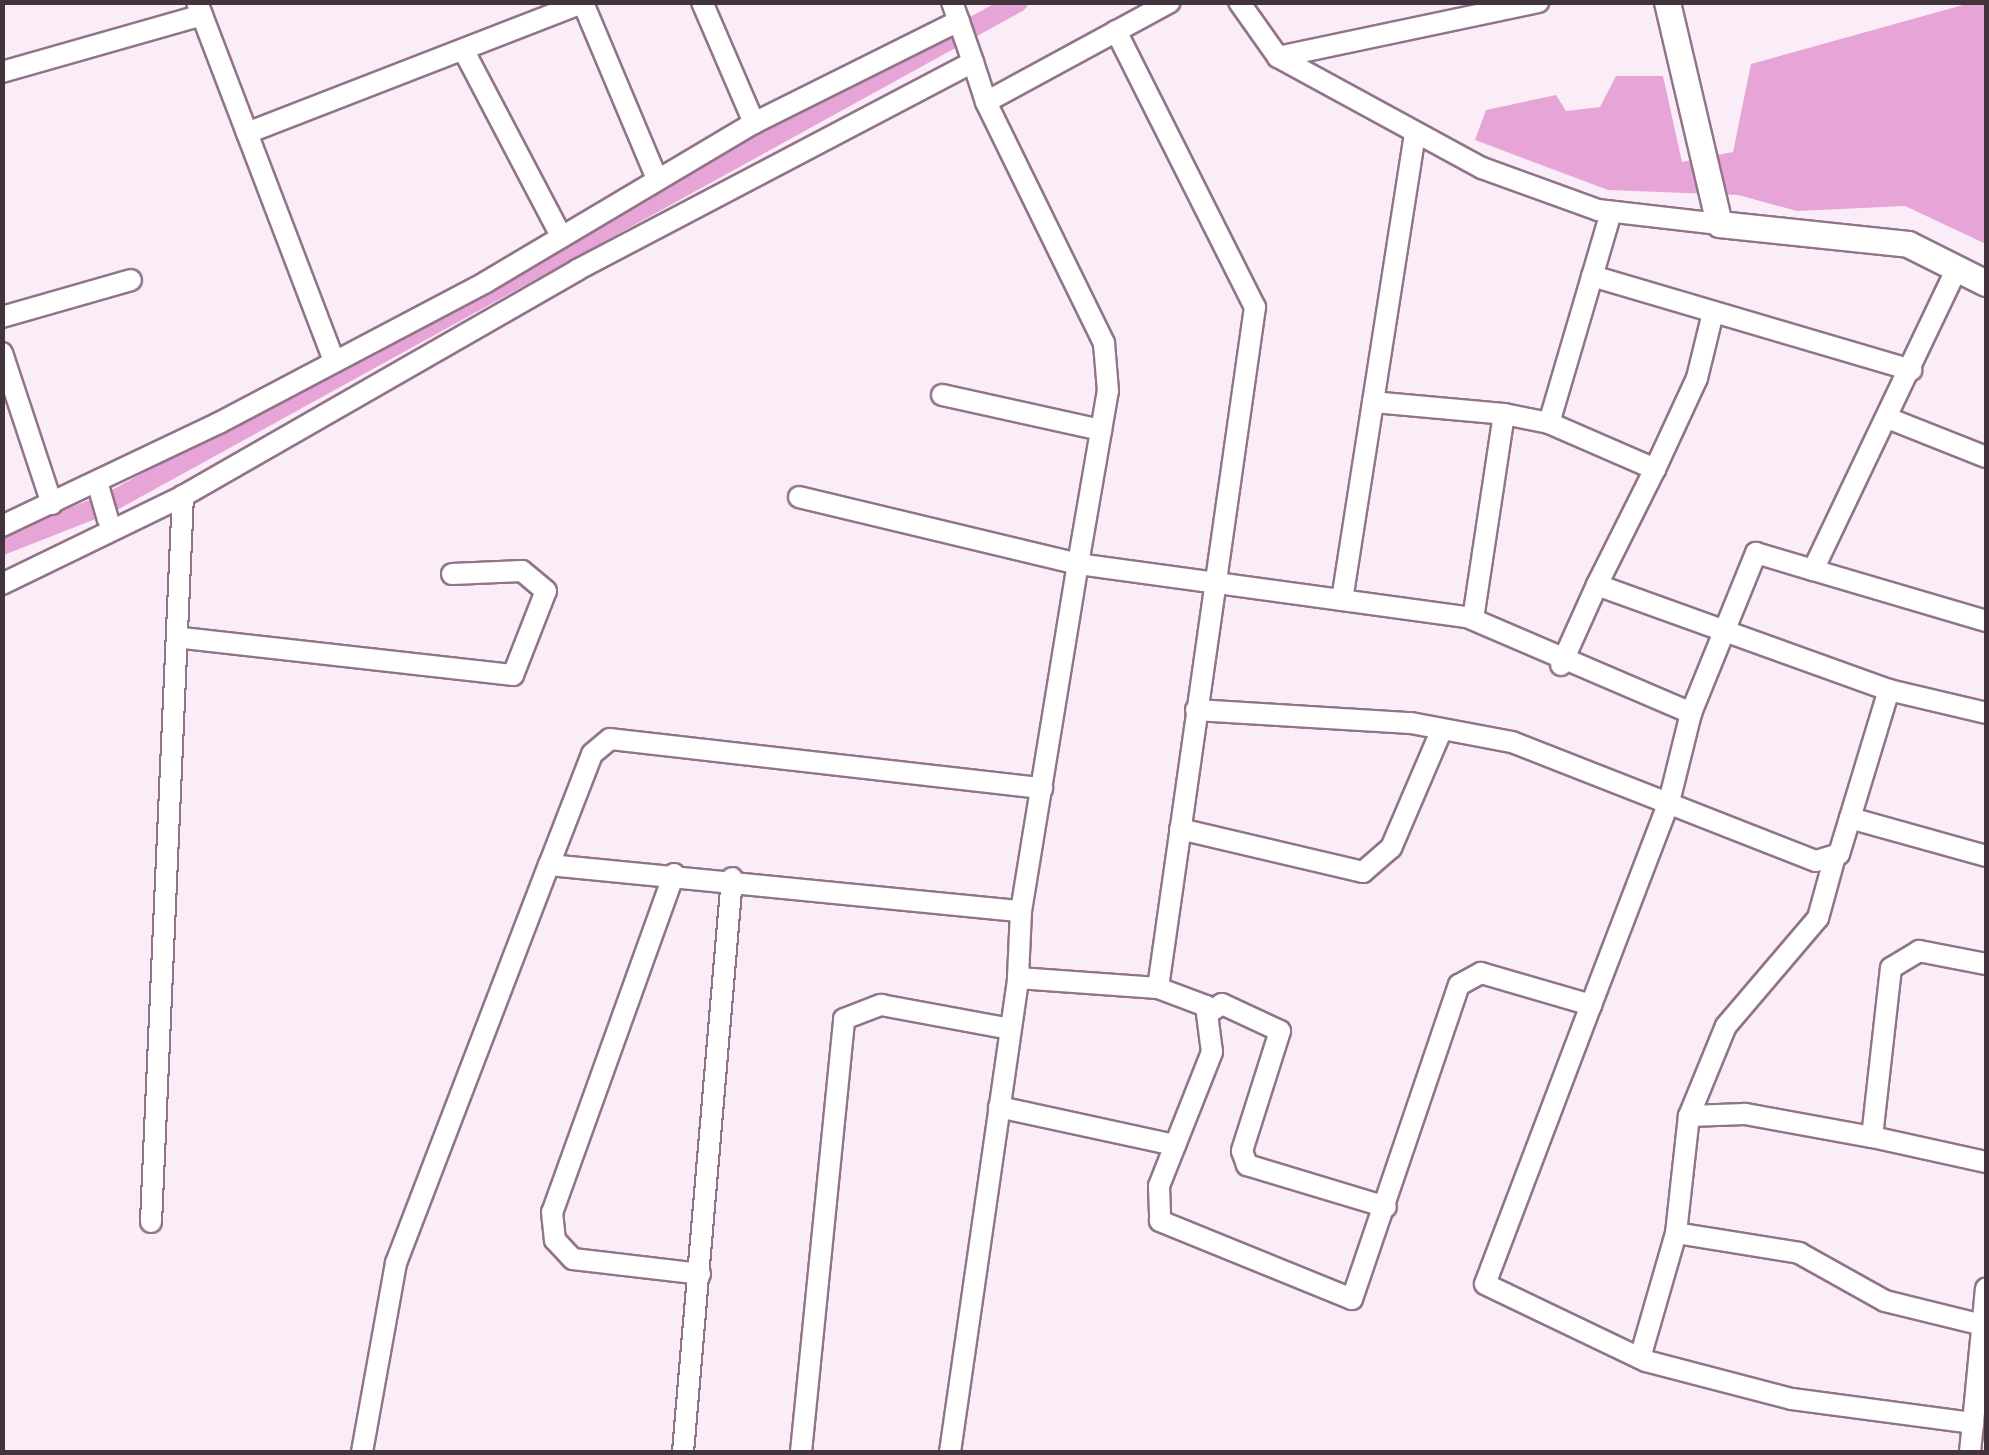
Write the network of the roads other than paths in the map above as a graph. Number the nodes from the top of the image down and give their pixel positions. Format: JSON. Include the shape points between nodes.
{"nodes":[{"id":1,"x":702,"y":2,"type":"edge"},
{"id":2,"x":1170,"y":2,"type":"edge"},
{"id":3,"x":1239,"y":2,"type":"edge"},
{"id":4,"x":1538,"y":2,"type":"edge"},
{"id":5,"x":1667,"y":2,"type":"edge"},
{"id":6,"x":584,"y":3,"type":"edge"},
{"id":7,"x":200,"y":9,"type":"edge"},
{"id":8,"x":1116,"y":31,"type":"junction"},
{"id":9,"x":962,"y":32,"type":"edge"},
{"id":10,"x":465,"y":53,"type":"junction"},
{"id":11,"x":1278,"y":57,"type":"junction"},
{"id":12,"x":2,"y":72,"type":"edge"},
{"id":13,"x":986,"y":102,"type":"junction"},
{"id":14,"x":754,"y":123,"type":"junction"},
{"id":15,"x":247,"y":132,"type":"junction"},
{"id":16,"x":1415,"y":134,"type":"junction"},
{"id":17,"x":656,"y":177,"type":"junction"},
{"id":18,"x":1610,"y":212,"type":"junction"},
{"id":19,"x":1720,"y":224,"type":"junction"},
{"id":20,"x":560,"y":236,"type":"junction"},
{"id":21,"x":1957,"y":268,"type":"junction"},
{"id":22,"x":1592,"y":276,"type":"junction"},
{"id":23,"x":131,"y":280,"type":"dead end"},
{"id":24,"x":1986,"y":282,"type":"edge"},
{"id":25,"x":1713,"y":313,"type":"junction"},
{"id":26,"x":2,"y":317,"type":"edge"},
{"id":27,"x":2,"y":353,"type":"edge"},
{"id":28,"x":334,"y":360,"type":"junction"},
{"id":29,"x":1911,"y":370,"type":"junction"},
{"id":30,"x":942,"y":395,"type":"dead end"},
{"id":31,"x":1372,"y":402,"type":"junction"},
{"id":32,"x":1504,"y":414,"type":"junction"},
{"id":33,"x":1890,"y":418,"type":"junction"},
{"id":34,"x":1549,"y":424,"type":"junction"},
{"id":35,"x":1101,"y":430,"type":"junction"},
{"id":36,"x":1986,"y":456,"type":"edge"},
{"id":37,"x":1655,"y":470,"type":"junction"},
{"id":38,"x":99,"y":490,"type":"junction"},
{"id":39,"x":183,"y":496,"type":"junction"},
{"id":40,"x":799,"y":497,"type":"dead end"},
{"id":41,"x":52,"y":504,"type":"junction"},
{"id":42,"x":108,"y":520,"type":"dead end"},
{"id":43,"x":2,"y":526,"type":"edge"},
{"id":44,"x":1078,"y":564,"type":"junction"},
{"id":45,"x":1813,"y":570,"type":"junction"},
{"id":46,"x":452,"y":574,"type":"dead end"},
{"id":47,"x":1214,"y":583,"type":"junction"},
{"id":48,"x":2,"y":584,"type":"edge"},
{"id":49,"x":1596,"y":584,"type":"junction"},
{"id":50,"x":1342,"y":600,"type":"junction"},
{"id":51,"x":1473,"y":619,"type":"junction"},
{"id":52,"x":1986,"y":621,"type":"edge"},
{"id":53,"x":1723,"y":627,"type":"junction"},
{"id":54,"x":183,"y":638,"type":"junction"},
{"id":55,"x":1561,"y":665,"type":"junction"},
{"id":56,"x":1889,"y":690,"type":"junction"},
{"id":57,"x":1196,"y":710,"type":"junction"},
{"id":58,"x":1691,"y":713,"type":"junction"},
{"id":59,"x":1986,"y":714,"type":"edge"},
{"id":60,"x":1442,"y":729,"type":"junction"},
{"id":61,"x":1042,"y":788,"type":"junction"},
{"id":62,"x":1669,"y":802,"type":"junction"},
{"id":63,"x":1850,"y":818,"type":"junction"},
{"id":64,"x":1180,"y":829,"type":"junction"},
{"id":65,"x":1986,"y":856,"type":"edge"},
{"id":66,"x":1834,"y":860,"type":"junction"},
{"id":67,"x":550,"y":865,"type":"junction"},
{"id":68,"x":674,"y":874,"type":"junction"},
{"id":69,"x":732,"y":878,"type":"junction"},
{"id":70,"x":1021,"y":911,"type":"junction"},
{"id":71,"x":1986,"y":964,"type":"edge"},
{"id":72,"x":1018,"y":978,"type":"junction"},
{"id":73,"x":1158,"y":988,"type":"junction"},
{"id":74,"x":1591,"y":1005,"type":"junction"},
{"id":75,"x":1210,"y":1012,"type":"junction"},
{"id":76,"x":1010,"y":1029,"type":"junction"},
{"id":77,"x":999,"y":1107,"type":"junction"},
{"id":78,"x":1689,"y":1116,"type":"junction"},
{"id":79,"x":1872,"y":1136,"type":"junction"},
{"id":80,"x":1175,"y":1145,"type":"junction"},
{"id":81,"x":1986,"y":1162,"type":"edge"},
{"id":82,"x":1386,"y":1207,"type":"junction"},
{"id":83,"x":151,"y":1222,"type":"dead end"},
{"id":84,"x":1676,"y":1233,"type":"junction"},
{"id":85,"x":700,"y":1274,"type":"junction"},
{"id":86,"x":1986,"y":1289,"type":"edge"},
{"id":87,"x":1983,"y":1326,"type":"junction"},
{"id":88,"x":1640,"y":1358,"type":"junction"},
{"id":89,"x":1972,"y":1424,"type":"junction"},
{"id":90,"x":362,"y":1452,"type":"edge"},
{"id":91,"x":682,"y":1452,"type":"edge"},
{"id":92,"x":801,"y":1452,"type":"edge"},
{"id":93,"x":950,"y":1452,"type":"edge"},
{"id":94,"x":1970,"y":1452,"type":"edge"}],
"edges":[{"from":1,"to":14,"type":"street"},
{"from":2,"to":8,"type":"street"},
{"from":3,"to":11,"type":"street"},
{"from":4,"to":11,"type":"street"},
{"from":5,"to":19,"type":"street"},
{"from":6,"to":10,"type":"street"},
{"from":6,"to":17,"type":"street"},
{"from":7,"to":12,"type":"street"},
{"from":7,"to":15,"type":"street"},
{"from":8,"to":13,"type":"street"},
{"from":8,"to":47,"type":"street","via":[[1255,308]]},
{"from":9,"to":13,"type":"street"},
{"from":9,"to":14,"type":"street"},
{"from":9,"to":39,"type":"street","via":[[577,270]]},
{"from":10,"to":15,"type":"street"},
{"from":10,"to":20,"type":"street"},
{"from":11,"to":16,"type":"street"},
{"from":13,"to":35,"type":"street","via":[[1092,306],[1108,390]]},
{"from":14,"to":17,"type":"street"},
{"from":15,"to":28,"type":"street"},
{"from":16,"to":18,"type":"street","via":[[1482,168]]},
{"from":16,"to":31,"type":"street"},
{"from":17,"to":20,"type":"street"},
{"from":18,"to":19,"type":"street"},
{"from":18,"to":22,"type":"street"},
{"from":19,"to":21,"type":"street","via":[[1908,244]]},
{"from":20,"to":28,"type":"street"},
{"from":21,"to":24,"type":"street"},
{"from":21,"to":29,"type":"street"},
{"from":22,"to":25,"type":"street"},
{"from":22,"to":34,"type":"street"},
{"from":23,"to":26,"type":"street"},
{"from":25,"to":29,"type":"street"},
{"from":25,"to":37,"type":"street","via":[[1697,378]]},
{"from":27,"to":41,"type":"street"},
{"from":28,"to":38,"type":"street"},
{"from":29,"to":33,"type":"street"},
{"from":30,"to":35,"type":"street"},
{"from":31,"to":32,"type":"street"},
{"from":31,"to":50,"type":"street"},
{"from":32,"to":34,"type":"street"},
{"from":32,"to":51,"type":"street"},
{"from":33,"to":36,"type":"street"},
{"from":33,"to":45,"type":"street"},
{"from":34,"to":37,"type":"street"},
{"from":35,"to":44,"type":"street"},
{"from":37,"to":49,"type":"street"},
{"from":38,"to":41,"type":"street"},
{"from":38,"to":42,"type":"street"},
{"from":39,"to":48,"type":"street"},
{"from":39,"to":54,"type":"street"},
{"from":40,"to":44,"type":"street"},
{"from":41,"to":43,"type":"street"},
{"from":44,"to":47,"type":"street"},
{"from":44,"to":61,"type":"street"},
{"from":45,"to":52,"type":"street"},
{"from":45,"to":53,"type":"street","via":[[1756,554]]},
{"from":46,"to":54,"type":"street","via":[[522,571],[546,591],[514,676]]},
{"from":47,"to":50,"type":"street"},
{"from":47,"to":57,"type":"street"},
{"from":49,"to":53,"type":"street"},
{"from":49,"to":55,"type":"street"},
{"from":50,"to":51,"type":"street"},
{"from":51,"to":55,"type":"street"},
{"from":53,"to":56,"type":"street"},
{"from":53,"to":58,"type":"street"},
{"from":54,"to":83,"type":"street"},
{"from":55,"to":58,"type":"street"},
{"from":56,"to":59,"type":"street"},
{"from":56,"to":63,"type":"street"},
{"from":57,"to":60,"type":"street"},
{"from":57,"to":64,"type":"street"},
{"from":58,"to":62,"type":"street"},
{"from":60,"to":62,"type":"street","via":[[1512,742]]},
{"from":60,"to":64,"type":"street","via":[[1392,848],[1363,872]]},
{"from":61,"to":67,"type":"street","via":[[610,740],[592,754]]},
{"from":61,"to":70,"type":"street"},
{"from":62,"to":66,"type":"street","via":[[1816,862]]},
{"from":62,"to":74,"type":"street"},
{"from":63,"to":65,"type":"street"},
{"from":63,"to":66,"type":"street"},
{"from":64,"to":73,"type":"street"},
{"from":66,"to":78,"type":"street","via":[[1818,918],[1726,1026]]},
{"from":67,"to":68,"type":"street"},
{"from":67,"to":90,"type":"street","via":[[396,1263]]},
{"from":68,"to":69,"type":"street"},
{"from":68,"to":85,"type":"street","via":[[552,1212],[555,1240],[573,1259]]},
{"from":69,"to":70,"type":"street"},
{"from":69,"to":85,"type":"street"},
{"from":70,"to":72,"type":"street"},
{"from":71,"to":79,"type":"street","via":[[1919,951],[1891,968]]},
{"from":72,"to":73,"type":"street"},
{"from":72,"to":76,"type":"street"},
{"from":73,"to":75,"type":"street"},
{"from":74,"to":82,"type":"street","via":[[1481,973],[1460,985]]},
{"from":74,"to":88,"type":"street","via":[[1484,1284]]},
{"from":75,"to":80,"type":"street","via":[[1212,1052]]},
{"from":75,"to":82,"type":"street","via":[[1222,1004],[1280,1031],[1242,1151],[1247,1165]]},
{"from":76,"to":77,"type":"street"},
{"from":76,"to":92,"type":"street","via":[[881,1005],[844,1019]]},
{"from":77,"to":80,"type":"street"},
{"from":77,"to":93,"type":"street"},
{"from":78,"to":79,"type":"street","via":[[1744,1114]]},
{"from":78,"to":84,"type":"street"},
{"from":79,"to":81,"type":"street"},
{"from":80,"to":82,"type":"street","via":[[1159,1186],[1160,1221],[1335,1299],[1352,1300]]},
{"from":84,"to":87,"type":"street","via":[[1799,1254],[1885,1302]]},
{"from":84,"to":88,"type":"street"},
{"from":85,"to":91,"type":"street"},
{"from":86,"to":87,"type":"street"},
{"from":87,"to":89,"type":"street"},
{"from":88,"to":89,"type":"street","via":[[1792,1399]]},
{"from":89,"to":94,"type":"street"}]}
